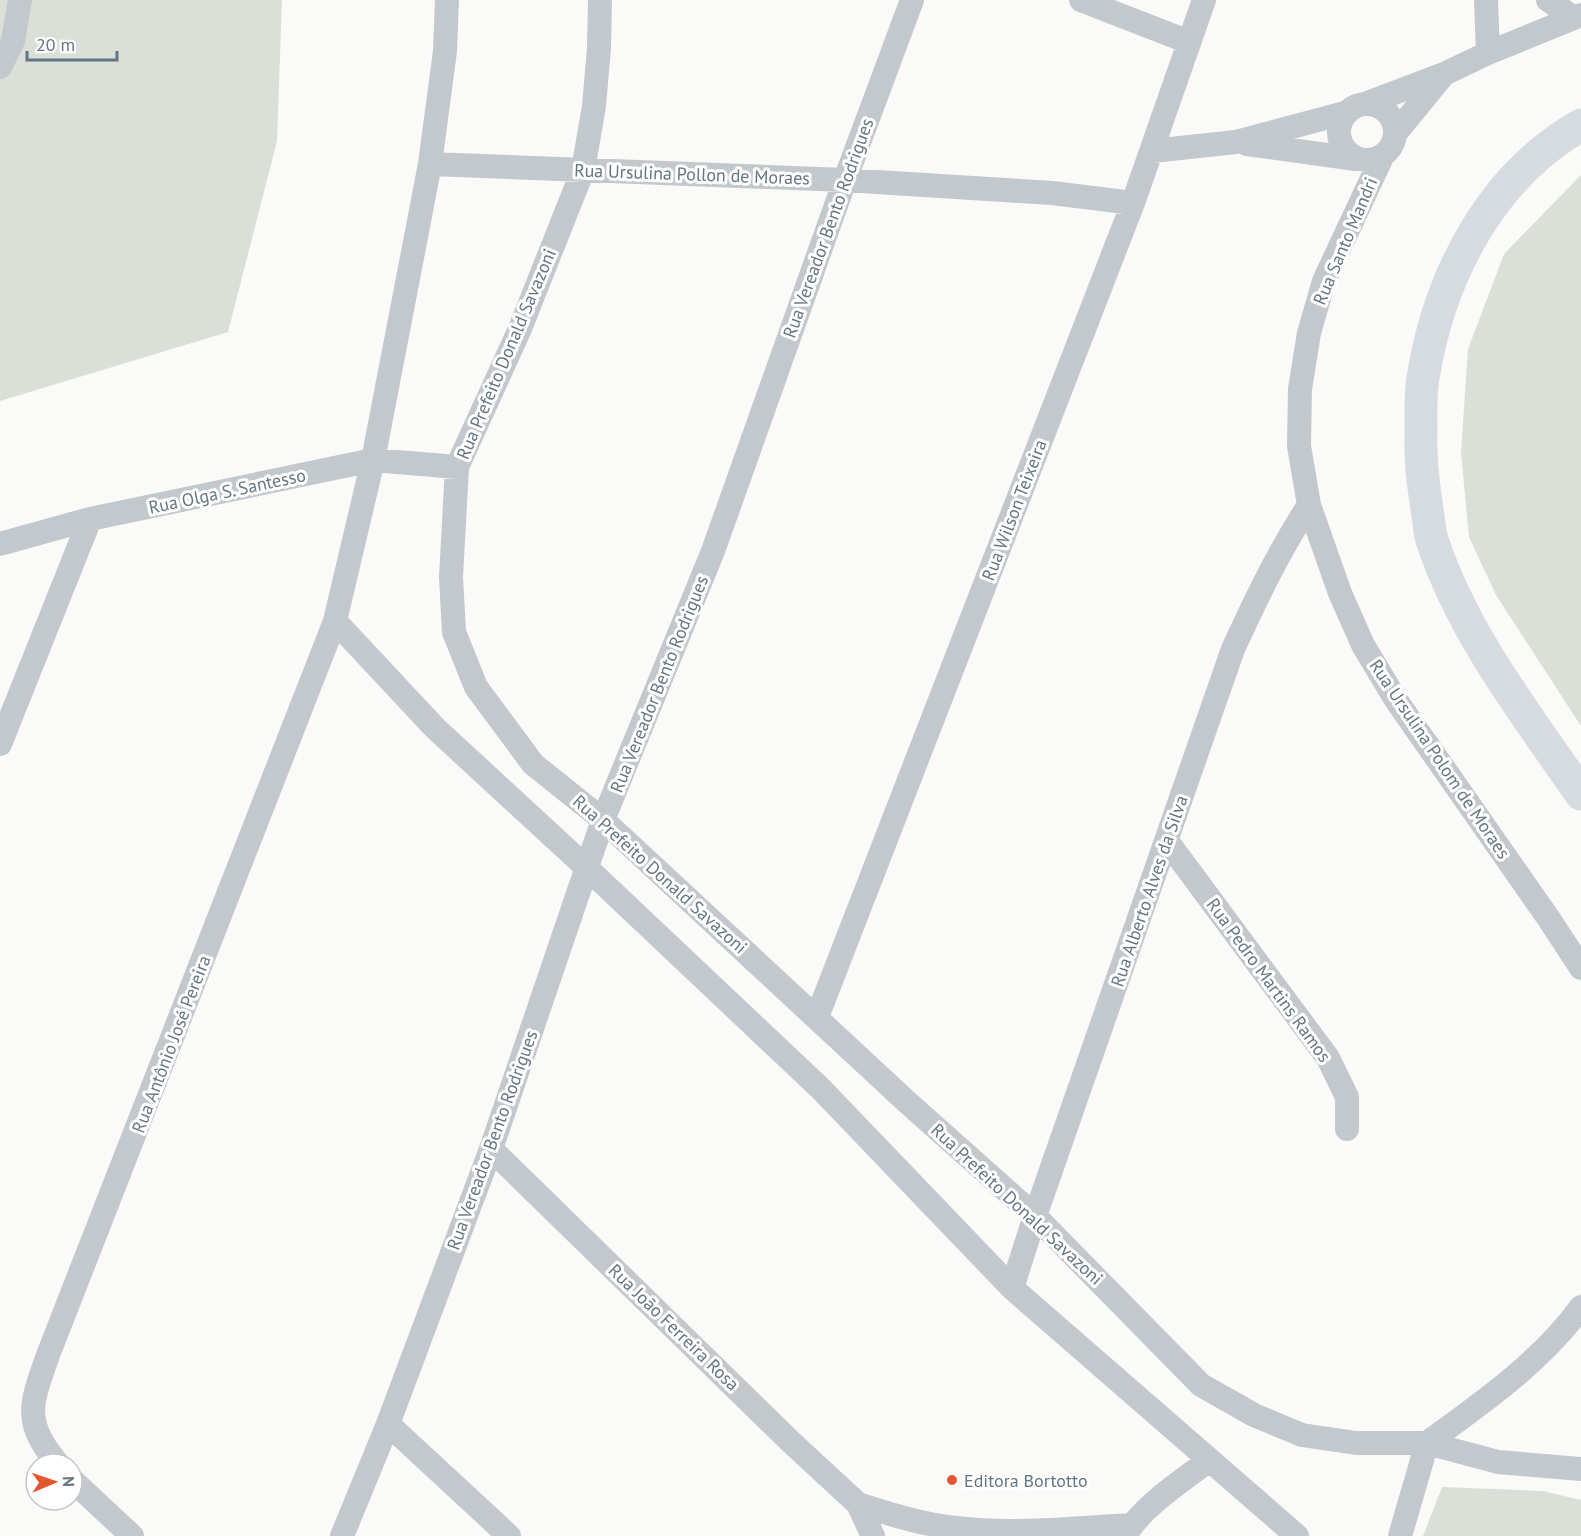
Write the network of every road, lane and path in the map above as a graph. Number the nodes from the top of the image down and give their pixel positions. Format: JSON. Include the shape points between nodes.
{"nodes":[{"id":1,"x":20,"y":0,"type":"edge"},
{"id":2,"x":447,"y":0,"type":"edge"},
{"id":3,"x":600,"y":0,"type":"edge"},
{"id":4,"x":1081,"y":0,"type":"edge"},
{"id":5,"x":1204,"y":0,"type":"edge"},
{"id":6,"x":1486,"y":0,"type":"edge"},
{"id":7,"x":1548,"y":0,"type":"edge"},
{"id":8,"x":908,"y":4,"type":"edge"},
{"id":9,"x":1578,"y":16,"type":"edge"},
{"id":10,"x":1189,"y":42,"type":"junction"},
{"id":11,"x":1488,"y":53,"type":"junction"},
{"id":12,"x":0,"y":67,"type":"edge"},
{"id":13,"x":1444,"y":74,"type":"junction"},
{"id":14,"x":1356,"y":108,"type":"junction"},
{"id":15,"x":1581,"y":125,"type":"edge"},
{"id":16,"x":1395,"y":134,"type":"junction"},
{"id":17,"x":1236,"y":142,"type":"junction"},
{"id":18,"x":1152,"y":151,"type":"junction"},
{"id":19,"x":1382,"y":157,"type":"junction"},
{"id":20,"x":1356,"y":159,"type":"junction"},
{"id":21,"x":430,"y":164,"type":"junction"},
{"id":22,"x":584,"y":170,"type":"junction"},
{"id":23,"x":844,"y":180,"type":"junction"},
{"id":24,"x":1133,"y":203,"type":"junction"},
{"id":25,"x":373,"y":460,"type":"junction"},
{"id":26,"x":457,"y":467,"type":"junction"},
{"id":27,"x":1310,"y":504,"type":"junction"},
{"id":28,"x":90,"y":519,"type":"junction"},
{"id":29,"x":0,"y":544,"type":"edge"},
{"id":30,"x":335,"y":621,"type":"junction"},
{"id":31,"x":9,"y":691,"type":"edge"},
{"id":32,"x":0,"y":744,"type":"edge"},
{"id":33,"x":1581,"y":794,"type":"edge"},
{"id":34,"x":603,"y":820,"type":"junction"},
{"id":35,"x":1167,"y":841,"type":"junction"},
{"id":36,"x":588,"y":869,"type":"junction"},
{"id":37,"x":1581,"y":968,"type":"edge"},
{"id":38,"x":818,"y":1017,"type":"junction"},
{"id":39,"x":1347,"y":1129,"type":"dead end"},
{"id":40,"x":490,"y":1149,"type":"junction"},
{"id":41,"x":1035,"y":1216,"type":"junction"},
{"id":42,"x":1012,"y":1288,"type":"junction"},
{"id":43,"x":1581,"y":1307,"type":"edge"},
{"id":44,"x":388,"y":1424,"type":"junction"},
{"id":45,"x":1427,"y":1443,"type":"junction"},
{"id":46,"x":48,"y":1452,"type":"edge"},
{"id":47,"x":1208,"y":1461,"type":"junction"},
{"id":48,"x":1581,"y":1469,"type":"edge"},
{"id":49,"x":84,"y":1491,"type":"edge"},
{"id":50,"x":858,"y":1504,"type":"junction"},
{"id":51,"x":1128,"y":1531,"type":"edge"},
{"id":52,"x":132,"y":1536,"type":"edge"},
{"id":53,"x":342,"y":1536,"type":"edge"},
{"id":54,"x":509,"y":1536,"type":"edge"},
{"id":55,"x":873,"y":1536,"type":"edge"},
{"id":56,"x":1297,"y":1536,"type":"edge"},
{"id":57,"x":1400,"y":1536,"type":"edge"}],
"edges":[{"from":1,"to":12,"type":"street","via":[[13,41]]},
{"from":2,"to":21,"type":"street","via":[[445,51]]},
{"from":3,"to":22,"type":"street","name":"Rua Prefeito Donald Savazoni","via":[[594,106]]},
{"from":4,"to":10,"type":"street"},
{"from":5,"to":10,"type":"street","name":"Rua Wilson Teixeira"},
{"from":6,"to":11,"type":"street"},
{"from":7,"to":9,"type":"street"},
{"from":8,"to":23,"type":"street","name":"Rua Vereador Bento Rodrigues"},
{"from":9,"to":11,"type":"street"},
{"from":10,"to":18,"type":"street","name":"Rua Wilson Teixeira"},
{"from":11,"to":13,"type":"street"},
{"from":13,"to":14,"type":"street"},
{"from":13,"to":16,"type":"street"},
{"from":14,"to":16,"type":"street","via":[[1375,105],[1390,116]]},
{"from":14,"to":17,"type":"street"},
{"from":14,"to":20,"type":"street","via":[[1339,128],[1342,146]]},
{"from":15,"to":33,"type":"main road","via":[[1520,171],[1488,210],[1460,259],[1440,305],[1422,380],[1420,464],[1432,539],[1459,603],[1496,670]]},
{"from":16,"to":19,"type":"street"},
{"from":17,"to":18,"type":"street"},
{"from":17,"to":20,"type":"street"},
{"from":18,"to":24,"type":"street","name":"Rua Wilson Teixeira"},
{"from":19,"to":20,"type":"street"},
{"from":19,"to":27,"type":"street","name":"Rua Santo Mandri","via":[[1324,281],[1308,333],[1300,389],[1299,446]]},
{"from":21,"to":22,"type":"street","name":"Rua Ursulina Pollon de Moraes"},
{"from":21,"to":25,"type":"street"},
{"from":22,"to":23,"type":"street","name":"Rua Ursulina Pollon de Moraes"},
{"from":22,"to":26,"type":"street","name":"Rua Prefeito Donald Savazoni","via":[[519,331]]},
{"from":23,"to":24,"type":"street","name":"Rua Ursulina Pollon de Moraes","via":[[1052,193]]},
{"from":23,"to":34,"type":"street","name":"Rua Vereador Bento Rodrigues","via":[[713,551]]},
{"from":24,"to":38,"type":"street","name":"Rua Wilson Teixeira"},
{"from":25,"to":26,"type":"street","name":"Rua Olga S. Santesso"},
{"from":25,"to":28,"type":"street","name":"Rua Olga S. Santesso"},
{"from":25,"to":30,"type":"street"},
{"from":26,"to":34,"type":"street","name":"Rua Prefeito Donald Savazoni","via":[[451,577],[454,632],[476,687],[533,764]]},
{"from":27,"to":35,"type":"street","name":"Rua Alberto Alves da Silva","via":[[1257,595],[1233,649]]},
{"from":27,"to":37,"type":"street","name":"Rua Ursulina Polom de Moraes","via":[[1340,593],[1363,645],[1396,700]]},
{"from":28,"to":29,"type":"street","name":"Rua Olga S. Santesso"},
{"from":28,"to":31,"type":"street"},
{"from":30,"to":36,"type":"street","via":[[435,728]]},
{"from":30,"to":46,"type":"street","name":"Rua Antônio José Pereira","via":[[48,1355],[32,1414],[34,1428]]},
{"from":31,"to":32,"type":"street"},
{"from":34,"to":36,"type":"street","name":"Rua Vereador Bento Rodrigues"},
{"from":34,"to":38,"type":"street","name":"Rua Prefeito Donald Savazoni"},
{"from":35,"to":39,"type":"street","name":"Rua Pedro Martins Ramos","via":[[1328,1058],[1347,1097]]},
{"from":35,"to":41,"type":"street","name":"Rua Alberto Alves da Silva"},
{"from":36,"to":40,"type":"street","name":"Rua Vereador Bento Rodrigues"},
{"from":36,"to":42,"type":"street","via":[[821,1089]]},
{"from":38,"to":41,"type":"street","name":"Rua Prefeito Donald Savazoni"},
{"from":40,"to":44,"type":"street","name":"Rua Vereador Bento Rodrigues"},
{"from":40,"to":50,"type":"street","name":"Rua João Ferreira Rosa"},
{"from":41,"to":42,"type":"street","name":"Rua Alberto Alves da Silva"},
{"from":41,"to":45,"type":"street","name":"Rua Prefeito Donald Savazoni","via":[[1201,1385],[1254,1415],[1302,1435],[1356,1443]]},
{"from":42,"to":47,"type":"street"},
{"from":43,"to":45,"type":"street","via":[[1518,1374]]},
{"from":44,"to":53,"type":"street","name":"Rua Vereador Bento Rodrigues"},
{"from":44,"to":54,"type":"street"},
{"from":45,"to":48,"type":"street","name":"Rua Prefeito Donald Savazoni","via":[[1498,1462]]},
{"from":45,"to":57,"type":"street"},
{"from":47,"to":51,"type":"street"},
{"from":47,"to":56,"type":"street"},
{"from":49,"to":52,"type":"street"},
{"from":50,"to":51,"type":"street","name":"Rua João Ferreira Rosa","via":[[956,1528]]},
{"from":50,"to":55,"type":"street","name":"Rua João Ferreira Rosa"}]}
